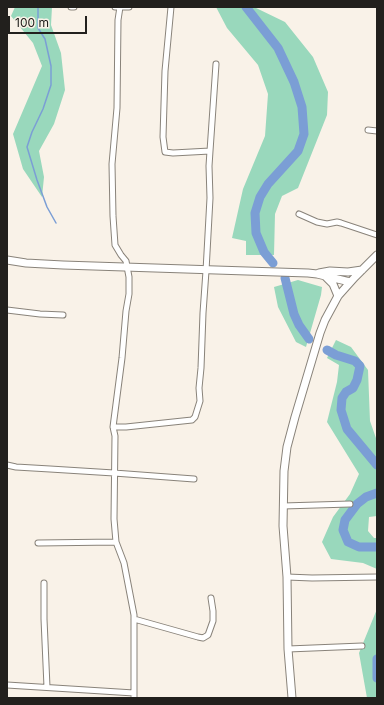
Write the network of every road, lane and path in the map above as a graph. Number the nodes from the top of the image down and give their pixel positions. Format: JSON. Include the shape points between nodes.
{"nodes":[{"id":1,"x":114,"y":7,"type":"edge"},
{"id":2,"x":120,"y":7,"type":"edge"},
{"id":3,"x":129,"y":7,"type":"edge"},
{"id":4,"x":171,"y":7,"type":"edge"},
{"id":5,"x":216,"y":64,"type":"dead end"},
{"id":6,"x":368,"y":130,"type":"dead end"},
{"id":7,"x":377,"y":131,"type":"edge"},
{"id":8,"x":210,"y":151,"type":"junction"},
{"id":9,"x":299,"y":214,"type":"dead end"},
{"id":10,"x":377,"y":235,"type":"edge"},
{"id":11,"x":377,"y":255,"type":"edge"},
{"id":12,"x":7,"y":260,"type":"edge"},
{"id":13,"x":128,"y":268,"type":"junction"},
{"id":14,"x":362,"y":269,"type":"junction"},
{"id":15,"x":206,"y":271,"type":"junction"},
{"id":16,"x":339,"y":272,"type":"junction"},
{"id":17,"x":317,"y":274,"type":"junction"},
{"id":18,"x":326,"y":277,"type":"junction"},
{"id":19,"x":353,"y":280,"type":"junction"},
{"id":20,"x":338,"y":296,"type":"junction"},
{"id":21,"x":7,"y":310,"type":"edge"},
{"id":22,"x":63,"y":315,"type":"dead end"},
{"id":23,"x":113,"y":427,"type":"junction"},
{"id":24,"x":7,"y":465,"type":"edge"},
{"id":25,"x":114,"y":473,"type":"junction"},
{"id":26,"x":194,"y":479,"type":"dead end"},
{"id":27,"x":350,"y":504,"type":"dead end"},
{"id":28,"x":283,"y":506,"type":"junction"},
{"id":29,"x":116,"y":542,"type":"junction"},
{"id":30,"x":38,"y":543,"type":"dead end"},
{"id":31,"x":287,"y":577,"type":"junction"},
{"id":32,"x":377,"y":577,"type":"edge"},
{"id":33,"x":44,"y":583,"type":"dead end"},
{"id":34,"x":211,"y":598,"type":"dead end"},
{"id":35,"x":134,"y":619,"type":"junction"},
{"id":36,"x":362,"y":646,"type":"dead end"},
{"id":37,"x":288,"y":649,"type":"junction"},
{"id":38,"x":7,"y":685,"type":"edge"},
{"id":39,"x":47,"y":687,"type":"junction"},
{"id":40,"x":134,"y":696,"type":"edge"},
{"id":41,"x":292,"y":698,"type":"edge"}],
"edges":[{"from":1,"to":2,"type":"street"},
{"from":2,"to":3,"type":"street"},
{"from":2,"to":13,"type":"street","via":[[117,108],[112,164],[113,216],[115,245]]},
{"from":4,"to":8,"type":"street","via":[[165,71],[165,152]]},
{"from":5,"to":8,"type":"street"},
{"from":6,"to":7,"type":"street"},
{"from":8,"to":15,"type":"street"},
{"from":9,"to":10,"type":"street","via":[[317,222],[338,222]]},
{"from":11,"to":14,"type":"street"},
{"from":12,"to":13,"type":"street","via":[[34,264]]},
{"from":13,"to":15,"type":"street"},
{"from":13,"to":23,"type":"street","via":[[129,294]]},
{"from":14,"to":16,"type":"street"},
{"from":14,"to":19,"type":"street"},
{"from":15,"to":17,"type":"street"},
{"from":15,"to":23,"type":"street","via":[[200,401],[195,417],[192,420]]},
{"from":16,"to":17,"type":"street"},
{"from":16,"to":19,"type":"street","via":[[349,274]]},
{"from":17,"to":18,"type":"street"},
{"from":18,"to":19,"type":"street"},
{"from":18,"to":20,"type":"street"},
{"from":19,"to":20,"type":"street"},
{"from":20,"to":28,"type":"street","via":[[320,333],[287,447]]},
{"from":21,"to":22,"type":"street"},
{"from":23,"to":25,"type":"street"},
{"from":24,"to":25,"type":"street"},
{"from":25,"to":26,"type":"street"},
{"from":25,"to":29,"type":"street"},
{"from":27,"to":28,"type":"street"},
{"from":28,"to":31,"type":"street"},
{"from":29,"to":30,"type":"street"},
{"from":29,"to":35,"type":"street","via":[[124,563]]},
{"from":31,"to":32,"type":"street"},
{"from":31,"to":37,"type":"street"},
{"from":33,"to":39,"type":"street"},
{"from":34,"to":35,"type":"street","via":[[213,621],[208,635],[203,638]]},
{"from":35,"to":40,"type":"street"},
{"from":36,"to":37,"type":"street"},
{"from":37,"to":41,"type":"street"},
{"from":38,"to":39,"type":"street"},
{"from":39,"to":40,"type":"street"}]}
